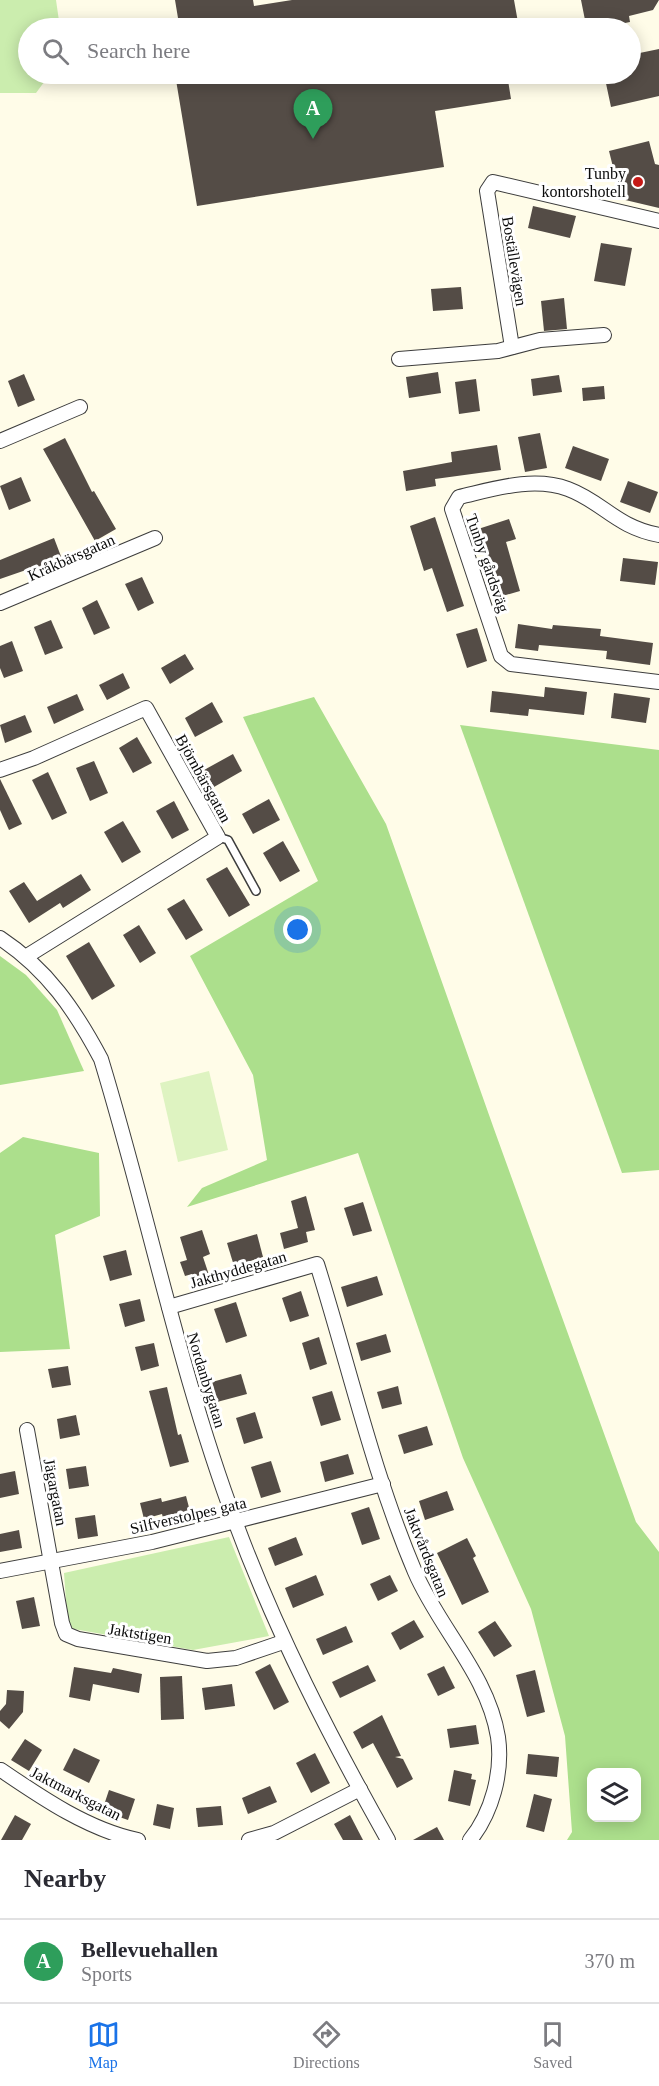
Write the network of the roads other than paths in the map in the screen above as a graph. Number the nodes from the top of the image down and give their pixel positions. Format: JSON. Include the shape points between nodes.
{"nodes":[{"id":1,"x":659,"y":221,"type":"edge"},
{"id":2,"x":604,"y":335,"type":"dead end"},
{"id":3,"x":512,"y":347,"type":"junction"},
{"id":4,"x":399,"y":359,"type":"dead end"},
{"id":5,"x":80,"y":406,"type":"dead end"},
{"id":6,"x":0,"y":441,"type":"edge"},
{"id":7,"x":659,"y":534,"type":"edge"},
{"id":8,"x":154,"y":538,"type":"dead end"},
{"id":9,"x":0,"y":603,"type":"edge"},
{"id":10,"x":659,"y":682,"type":"edge"},
{"id":11,"x":0,"y":770,"type":"edge"},
{"id":12,"x":218,"y":837,"type":"junction"},
{"id":13,"x":256,"y":891,"type":"dead end"},
{"id":14,"x":0,"y":938,"type":"edge"},
{"id":15,"x":27,"y":956,"type":"junction"},
{"id":16,"x":317,"y":1264,"type":"joint"},
{"id":17,"x":169,"y":1307,"type":"junction"},
{"id":18,"x":27,"y":1430,"type":"dead end"},
{"id":19,"x":383,"y":1484,"type":"junction"},
{"id":20,"x":235,"y":1521,"type":"junction"},
{"id":21,"x":52,"y":1560,"type":"junction"},
{"id":22,"x":0,"y":1571,"type":"edge"},
{"id":23,"x":283,"y":1642,"type":"junction"},
{"id":24,"x":1,"y":1770,"type":"edge"},
{"id":25,"x":360,"y":1790,"type":"junction"},
{"id":26,"x":138,"y":1840,"type":"edge"},
{"id":27,"x":249,"y":1840,"type":"edge"},
{"id":28,"x":388,"y":1840,"type":"edge"},
{"id":29,"x":470,"y":1840,"type":"edge"}],
"edges":[{"from":1,"to":3,"type":"street","name":"Boställevägen","via":[[493,182],[487,190]]},
{"from":2,"to":3,"type":"street","via":[[540,340]]},
{"from":3,"to":4,"type":"street"},
{"from":5,"to":6,"type":"street"},
{"from":7,"to":10,"type":"street","name":"Tunby gårdsväg","via":[[626,525],[570,490],[542,484],[511,485],[459,497],[452,509],[501,656],[511,664]]},
{"from":8,"to":9,"type":"street","name":"Kråkbärsgatan"},
{"from":11,"to":12,"type":"street","name":"Björnbärsgatan","via":[[146,708]]},
{"from":12,"to":13,"type":"lane","via":[[228,840]]},
{"from":12,"to":15,"type":"street","name":"Björnbärsgatan"},
{"from":14,"to":15,"type":"street","name":"Nordanbygatan"},
{"from":15,"to":17,"type":"street","name":"Nordanbygatan","via":[[75,1015],[101,1059]]},
{"from":16,"to":17,"type":"street","name":"Jakthyddegatan"},
{"from":16,"to":19,"type":"street","name":"Jaktvårdsgatan"},
{"from":17,"to":20,"type":"street","name":"Nordanbygatan"},
{"from":18,"to":21,"type":"street","name":"Jägargatan"},
{"from":19,"to":20,"type":"street","name":"Silfverstolpes gata"},
{"from":19,"to":29,"type":"street","name":"Jaktvårdsgatan","via":[[415,1572],[437,1618],[492,1711],[498,1739],[497,1775],[492,1801]]},
{"from":20,"to":21,"type":"street","name":"Silfverstolpes gata","via":[[152,1542]]},
{"from":20,"to":23,"type":"street","name":"Nordanbygatan"},
{"from":21,"to":22,"type":"street","name":"Silfverstolpes gata"},
{"from":21,"to":23,"type":"street","name":"Jaktstigen","via":[[62,1623],[66,1634],[78,1639],[207,1660],[236,1658]]},
{"from":23,"to":25,"type":"street","name":"Nordanbygatan"},
{"from":24,"to":26,"type":"street","name":"Jaktmarksgatan","via":[[34,1793],[91,1823]]},
{"from":25,"to":27,"type":"street","via":[[302,1821]]},
{"from":25,"to":28,"type":"street","name":"Nordanbygatan"}]}
